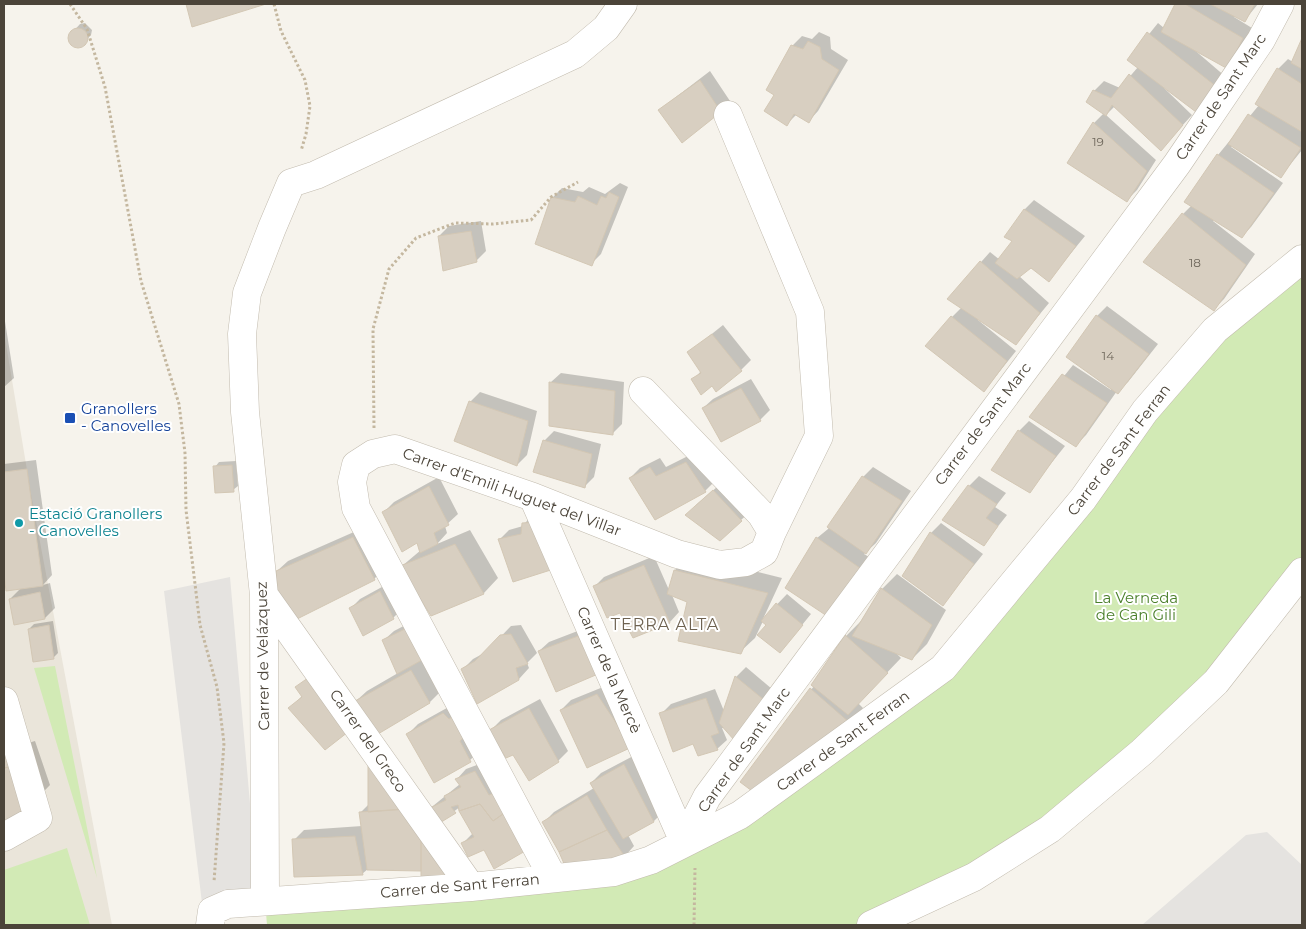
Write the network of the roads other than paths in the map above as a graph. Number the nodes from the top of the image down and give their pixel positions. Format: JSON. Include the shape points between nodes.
{"nodes":[{"id":1,"x":623,"y":4,"type":"edge"},
{"id":2,"x":1280,"y":4,"type":"edge"},
{"id":3,"x":728,"y":115,"type":"dead end"},
{"id":4,"x":1302,"y":260,"type":"edge"},
{"id":5,"x":643,"y":391,"type":"dead end"},
{"id":6,"x":533,"y":498,"type":"junction"},
{"id":7,"x":772,"y":532,"type":"junction"},
{"id":8,"x":1302,"y":572,"type":"edge"},
{"id":9,"x":264,"y":594,"type":"junction"},
{"id":10,"x":4,"y":701,"type":"edge"},
{"id":11,"x":4,"y":837,"type":"edge"},
{"id":12,"x":690,"y":839,"type":"junction"},
{"id":13,"x":553,"y":878,"type":"junction"},
{"id":14,"x":471,"y":887,"type":"junction"},
{"id":15,"x":265,"y":901,"type":"junction"},
{"id":16,"x":211,"y":918,"type":"edge"},
{"id":17,"x":871,"y":925,"type":"edge"}],
"edges":[{"from":1,"to":9,"type":"street","name":"Carrer de Velázquez","via":[[606,28],[575,54],[316,175],[292,183],[247,293],[242,334],[244,412]]},
{"from":2,"to":12,"type":"street","name":"Carrer de Sant Marc","via":[[1261,40],[1177,164],[707,796]]},
{"from":3,"to":7,"type":"street","name":"Carrer d'Emili Huguet del Villar","via":[[810,312],[819,436]]},
{"from":4,"to":12,"type":"street","name":"Carrer de Sant Ferran","via":[[1215,330],[1145,411],[1083,499],[943,668],[740,815]]},
{"from":5,"to":7,"type":"street","via":[[761,514]]},
{"from":6,"to":7,"type":"street","name":"Carrer d'Emili Huguet del Villar","via":[[677,554],[720,565],[746,562],[764,552]]},
{"from":6,"to":12,"type":"street","name":"Carrer de la Mercè"},
{"from":6,"to":13,"type":"street","name":"Carrer d'Emili Huguet del Villar","via":[[395,449],[373,454],[356,465],[352,482],[356,508]]},
{"from":8,"to":17,"type":"street","via":[[1216,682],[1142,752],[1050,829],[974,878]]},
{"from":9,"to":14,"type":"street","name":"Carrer del Greco"},
{"from":9,"to":15,"type":"street","name":"Carrer de Velázquez"},
{"from":10,"to":11,"type":"street","via":[[38,818]]},
{"from":12,"to":13,"type":"street","name":"Carrer de Sant Ferran","via":[[651,860],[614,872]]},
{"from":13,"to":14,"type":"street","name":"Carrer de Sant Ferran"},
{"from":14,"to":15,"type":"street","name":"Carrer de Sant Ferran"},
{"from":15,"to":16,"type":"street","name":"Carrer de Sant Ferran","via":[[228,904]]}]}
